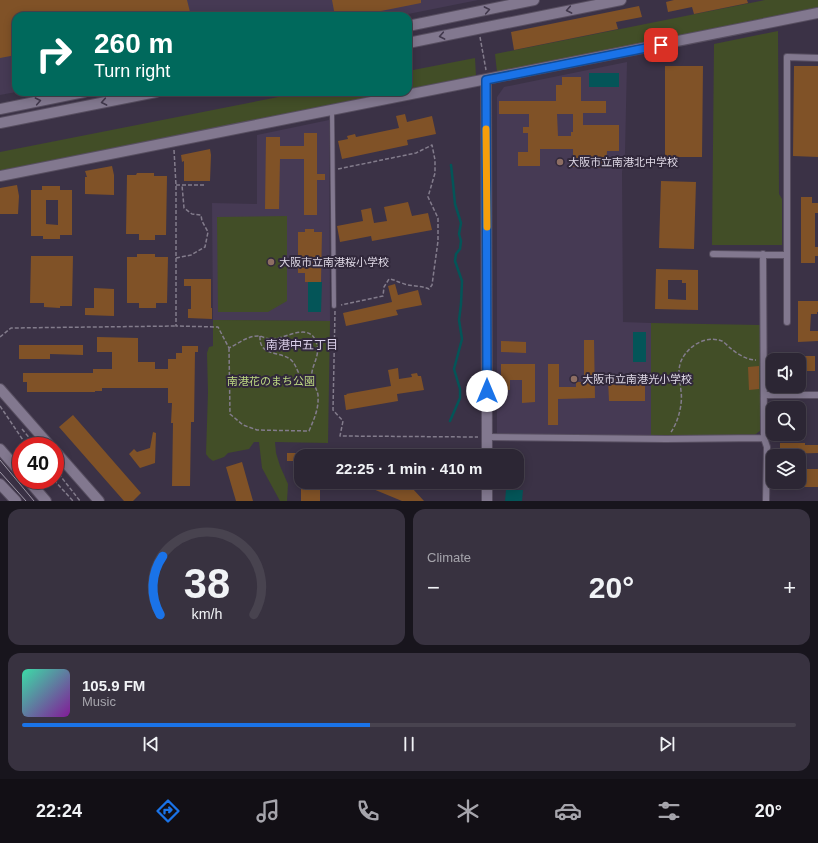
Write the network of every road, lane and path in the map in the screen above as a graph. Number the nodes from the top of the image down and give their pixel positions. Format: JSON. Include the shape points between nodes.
{"nodes":[{"id":1,"x":533,"y":0,"type":"edge"},
{"id":2,"x":621,"y":0,"type":"edge"},
{"id":3,"x":520,"y":2,"type":"edge"},
{"id":4,"x":818,"y":13,"type":"edge"},
{"id":5,"x":535,"y":17,"type":"junction"},
{"id":6,"x":523,"y":19,"type":"junction"},
{"id":7,"x":412,"y":25,"type":"edge"},
{"id":8,"x":479,"y":29,"type":"junction"},
{"id":9,"x":412,"y":42,"type":"edge"},
{"id":10,"x":818,"y":58,"type":"edge"},
{"id":11,"x":486,"y":80,"type":"junction"},
{"id":12,"x":412,"y":94,"type":"edge"},
{"id":13,"x":64,"y":96,"type":"edge"},
{"id":14,"x":136,"y":96,"type":"edge"},
{"id":15,"x":404,"y":96,"type":"edge"},
{"id":16,"x":0,"y":109,"type":"edge"},
{"id":17,"x":332,"y":110,"type":"junction"},
{"id":18,"x":0,"y":123,"type":"edge"},
{"id":19,"x":173,"y":141,"type":"junction"},
{"id":20,"x":332,"y":170,"type":"junction"},
{"id":21,"x":0,"y":176,"type":"edge"},
{"id":22,"x":176,"y":185,"type":"junction"},
{"id":23,"x":182,"y":185,"type":"junction"},
{"id":24,"x":205,"y":185,"type":"dead end"},
{"id":25,"x":713,"y":254,"type":"dead end"},
{"id":26,"x":763,"y":254,"type":"junction"},
{"id":27,"x":787,"y":255,"type":"junction"},
{"id":28,"x":176,"y":258,"type":"junction"},
{"id":29,"x":334,"y":306,"type":"junction"},
{"id":30,"x":787,"y":322,"type":"dead end"},
{"id":31,"x":176,"y":326,"type":"junction"},
{"id":32,"x":260,"y":336,"type":"junction"},
{"id":33,"x":0,"y":337,"type":"edge"},
{"id":34,"x":229,"y":348,"type":"junction"},
{"id":35,"x":764,"y":360,"type":"junction"},
{"id":36,"x":315,"y":386,"type":"junction"},
{"id":37,"x":0,"y":389,"type":"edge"},
{"id":38,"x":764,"y":394,"type":"junction"},
{"id":39,"x":818,"y":395,"type":"edge"},
{"id":40,"x":0,"y":406,"type":"edge"},
{"id":41,"x":21,"y":437,"type":"edge"},
{"id":42,"x":42,"y":437,"type":"edge"},
{"id":43,"x":487,"y":437,"type":"junction"},
{"id":44,"x":764,"y":438,"type":"junction"},
{"id":45,"x":666,"y":439,"type":"junction"},
{"id":46,"x":0,"y":449,"type":"edge"},
{"id":47,"x":487,"y":449,"type":"edge"},
{"id":48,"x":64,"y":461,"type":"edge"},
{"id":49,"x":12,"y":462,"type":"edge"},
{"id":50,"x":64,"y":481,"type":"edge"},
{"id":51,"x":0,"y":484,"type":"edge"},
{"id":52,"x":36,"y":489,"type":"edge"},
{"id":53,"x":62,"y":489,"type":"edge"},
{"id":54,"x":487,"y":489,"type":"edge"},
{"id":55,"x":16,"y":501,"type":"edge"},
{"id":56,"x":46,"y":501,"type":"edge"},
{"id":57,"x":73,"y":501,"type":"edge"},
{"id":58,"x":80,"y":501,"type":"edge"},
{"id":59,"x":99,"y":501,"type":"edge"},
{"id":60,"x":487,"y":501,"type":"edge"},
{"id":61,"x":766,"y":501,"type":"edge"}],
"edges":[{"from":1,"to":3,"type":"street"},
{"from":1,"to":5,"type":"street"},
{"from":2,"to":5,"type":"street","one_way":true},
{"from":3,"to":6,"type":"street"},
{"from":7,"to":3,"type":"street","one_way":true},
{"from":4,"to":11,"type":"street"},
{"from":5,"to":6,"type":"street"},
{"from":6,"to":8,"type":"street"},
{"from":8,"to":9,"type":"street","one_way":true},
{"from":8,"to":11,"type":"path"},
{"from":10,"to":27,"type":"street","via":[[787,57]]},
{"from":11,"to":12,"type":"street"},
{"from":11,"to":43,"type":"street"},
{"from":16,"to":13,"type":"street","one_way":true},
{"from":14,"to":18,"type":"street","one_way":true},
{"from":15,"to":17,"type":"street"},
{"from":17,"to":19,"type":"street"},
{"from":17,"to":20,"type":"lane"},
{"from":19,"to":21,"type":"street"},
{"from":19,"to":22,"type":"path"},
{"from":20,"to":29,"type":"lane"},
{"from":20,"to":29,"type":"path","via":[[416,153],[432,146],[435,173],[428,197],[438,218],[438,241],[432,285],[429,289],[389,279],[384,287],[383,296]]},
{"from":22,"to":23,"type":"path"},
{"from":22,"to":28,"type":"path"},
{"from":23,"to":24,"type":"path"},
{"from":23,"to":28,"type":"path","via":[[184,208],[192,214],[201,215],[208,232],[205,247],[191,255]]},
{"from":25,"to":26,"type":"street"},
{"from":26,"to":27,"type":"street"},
{"from":26,"to":35,"type":"street"},
{"from":27,"to":30,"type":"street"},
{"from":28,"to":31,"type":"path"},
{"from":29,"to":43,"type":"path","via":[[333,410],[343,421],[340,436]]},
{"from":31,"to":33,"type":"path","via":[[11,328]]},
{"from":31,"to":34,"type":"path","via":[[218,327]]},
{"from":32,"to":34,"type":"path","via":[[248,338]]},
{"from":32,"to":36,"type":"path","via":[[261,345],[266,350],[290,360],[305,382]]},
{"from":32,"to":36,"type":"path","via":[[272,339],[298,331],[313,336],[318,358],[312,377]]},
{"from":34,"to":36,"type":"path","via":[[230,414],[243,425],[257,430],[309,431],[317,411],[318,395]]},
{"from":35,"to":38,"type":"street"},
{"from":35,"to":45,"type":"path","via":[[752,360],[742,356],[722,341],[702,341],[693,345],[684,355],[678,368],[681,406]]},
{"from":37,"to":42,"type":"street"},
{"from":38,"to":39,"type":"street"},
{"from":38,"to":44,"type":"street"},
{"from":40,"to":41,"type":"path"},
{"from":43,"to":45,"type":"street"},
{"from":43,"to":47,"type":"street"},
{"from":44,"to":45,"type":"street"},
{"from":44,"to":61,"type":"street","via":[[767,447]]},
{"from":46,"to":49,"type":"street"},
{"from":48,"to":59,"type":"street"},
{"from":50,"to":58,"type":"path"},
{"from":51,"to":55,"type":"street"},
{"from":52,"to":56,"type":"street"},
{"from":53,"to":57,"type":"path"},
{"from":54,"to":60,"type":"street"}]}
